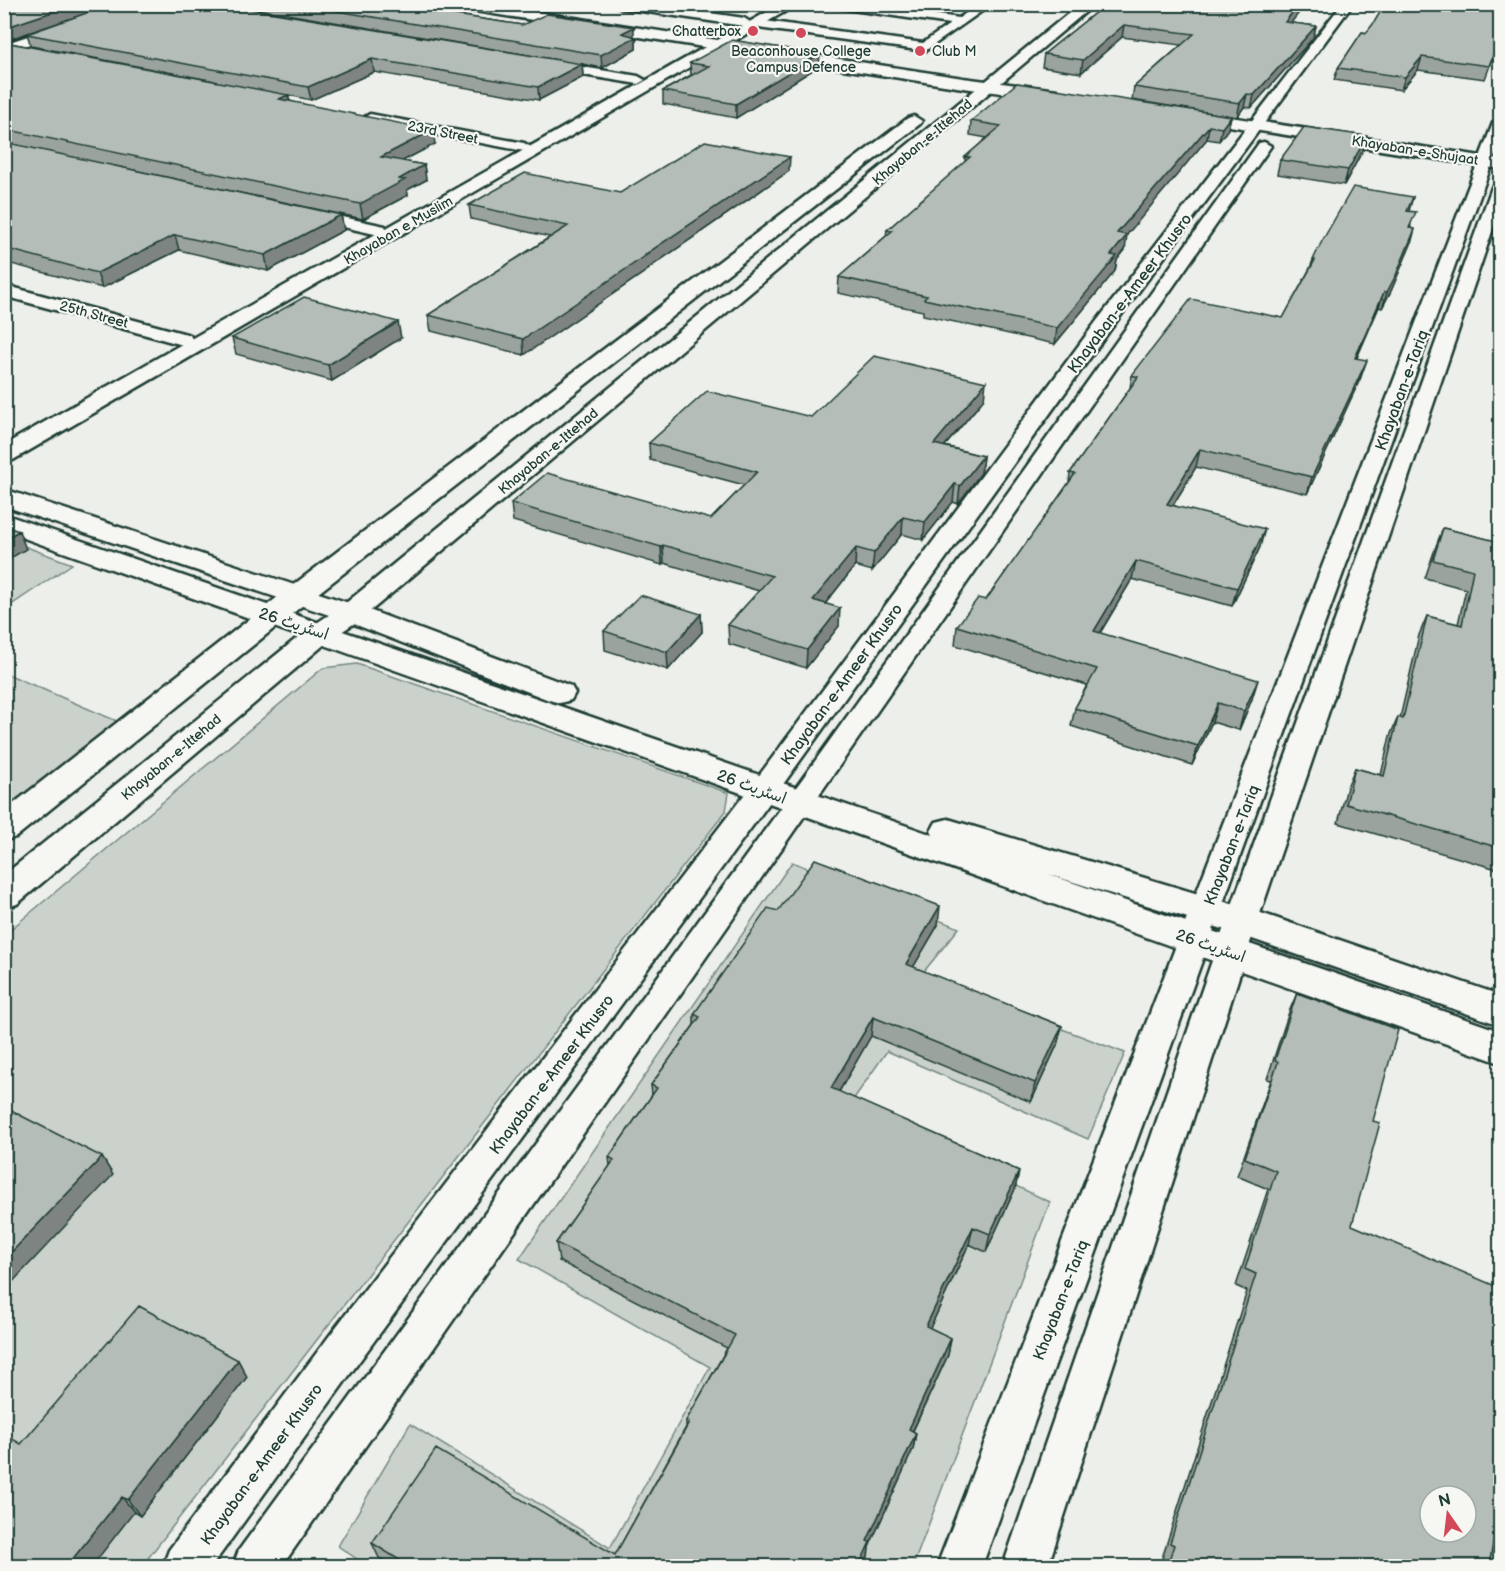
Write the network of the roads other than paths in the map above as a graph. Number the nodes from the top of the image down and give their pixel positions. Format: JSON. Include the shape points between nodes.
{"nodes":[{"id":1,"x":116,"y":4,"type":"edge"},
{"id":2,"x":138,"y":4,"type":"edge"},
{"id":3,"x":456,"y":4,"type":"edge"},
{"id":4,"x":492,"y":4,"type":"edge"},
{"id":5,"x":620,"y":4,"type":"edge"},
{"id":6,"x":792,"y":4,"type":"edge"},
{"id":7,"x":838,"y":4,"type":"edge"},
{"id":8,"x":987,"y":4,"type":"edge"},
{"id":9,"x":1348,"y":4,"type":"edge"},
{"id":10,"x":1365,"y":4,"type":"edge"},
{"id":11,"x":1059,"y":6,"type":"edge"},
{"id":12,"x":1087,"y":6,"type":"edge"},
{"id":13,"x":760,"y":13,"type":"edge"},
{"id":14,"x":961,"y":22,"type":"junction"},
{"id":15,"x":716,"y":42,"type":"junction"},
{"id":16,"x":6,"y":46,"type":"edge"},
{"id":17,"x":32,"y":52,"type":"edge"},
{"id":18,"x":534,"y":63,"type":"edge"},
{"id":19,"x":638,"y":80,"type":"junction"},
{"id":20,"x":979,"y":83,"type":"junction"},
{"id":21,"x":1079,"y":98,"type":"edge"},
{"id":22,"x":930,"y":109,"type":"dead end"},
{"id":23,"x":1174,"y":113,"type":"edge"},
{"id":24,"x":360,"y":116,"type":"edge"},
{"id":25,"x":1500,"y":123,"type":"edge"},
{"id":26,"x":1266,"y":127,"type":"junction"},
{"id":27,"x":524,"y":147,"type":"junction"},
{"id":28,"x":1496,"y":171,"type":"edge"},
{"id":29,"x":460,"y":189,"type":"junction"},
{"id":30,"x":285,"y":209,"type":"edge"},
{"id":31,"x":379,"y":230,"type":"junction"},
{"id":32,"x":4,"y":290,"type":"edge"},
{"id":33,"x":1116,"y":309,"type":"junction"},
{"id":34,"x":1145,"y":315,"type":"junction"},
{"id":35,"x":183,"y":339,"type":"junction"},
{"id":36,"x":4,"y":437,"type":"edge"},
{"id":37,"x":4,"y":454,"type":"edge"},
{"id":38,"x":4,"y":497,"type":"edge"},
{"id":39,"x":4,"y":522,"type":"edge"},
{"id":40,"x":1350,"y":570,"type":"junction"},
{"id":41,"x":298,"y":595,"type":"junction"},
{"id":42,"x":351,"y":613,"type":"junction"},
{"id":43,"x":272,"y":616,"type":"junction"},
{"id":44,"x":322,"y":632,"type":"junction"},
{"id":45,"x":769,"y":783,"type":"junction"},
{"id":46,"x":805,"y":796,"type":"junction"},
{"id":47,"x":4,"y":829,"type":"edge"},
{"id":48,"x":4,"y":895,"type":"edge"},
{"id":49,"x":1242,"y":921,"type":"junction"},
{"id":50,"x":1201,"y":925,"type":"junction"},
{"id":51,"x":1231,"y":952,"type":"junction"},
{"id":52,"x":1500,"y":1010,"type":"edge"},
{"id":53,"x":1500,"y":1047,"type":"edge"},
{"id":54,"x":185,"y":1566,"type":"edge"},
{"id":55,"x":255,"y":1566,"type":"edge"},
{"id":56,"x":959,"y":1566,"type":"edge"},
{"id":57,"x":1025,"y":1566,"type":"edge"}],
"edges":[{"from":1,"to":16,"type":"main road"},
{"from":2,"to":16,"type":"main road"},
{"from":3,"to":15,"type":"main road"},
{"from":4,"to":15,"type":"main road"},
{"from":5,"to":13,"type":"street"},
{"from":6,"to":13,"type":"main road","name":"Khayaban e Muslim"},
{"from":7,"to":14,"type":"street"},
{"from":8,"to":14,"type":"street"},
{"from":9,"to":26,"type":"street","name":"Khayaban-e-Ameer Khusro"},
{"from":10,"to":26,"type":"street","name":"Khayaban-e-Ameer Khusro"},
{"from":11,"to":12,"type":"street"},
{"from":12,"to":20,"type":"main road","name":"Khayaban-e-Ittehad"},
{"from":13,"to":14,"type":"street","via":[[925,47]]},
{"from":13,"to":15,"type":"main road","name":"Khayaban e Muslim"},
{"from":15,"to":19,"type":"main road","name":"Khayaban e Muslim"},
{"from":15,"to":20,"type":"main road"},
{"from":15,"to":29,"type":"main road","name":"Khayaban e Muslim"},
{"from":16,"to":17,"type":"street"},
{"from":18,"to":19,"type":"street"},
{"from":19,"to":27,"type":"main road","name":"Khayaban e Muslim"},
{"from":20,"to":21,"type":"main road"},
{"from":20,"to":42,"type":"main road","name":"Khayaban-e-Ittehad"},
{"from":22,"to":41,"type":"main road","name":"Khayaban-e-Ittehad"},
{"from":23,"to":26,"type":"main road","name":"Khayaban-e-Shujaat"},
{"from":24,"to":27,"type":"street","name":"23rd Street"},
{"from":25,"to":28,"type":"street","name":"Khayaban-e-Tariq"},
{"from":26,"to":28,"type":"main road","name":"Khayaban-e-Shujaat"},
{"from":26,"to":33,"type":"street","name":"Khayaban-e-Ameer Khusro"},
{"from":26,"to":34,"type":"street","name":"Khayaban-e-Ameer Khusro"},
{"from":27,"to":29,"type":"main road","name":"Khayaban e Muslim"},
{"from":28,"to":40,"type":"street","name":"Khayaban-e-Tariq"},
{"from":29,"to":31,"type":"main road","name":"Khayaban e Muslim"},
{"from":29,"to":37,"type":"main road","name":"Khayaban e Muslim"},
{"from":30,"to":31,"type":"street"},
{"from":31,"to":35,"type":"main road","name":"Khayaban e Muslim"},
{"from":32,"to":35,"type":"street","name":"25th Street"},
{"from":33,"to":34,"type":"street","via":[[1126,302]]},
{"from":33,"to":34,"type":"street","via":[[1113,316],[1137,321]]},
{"from":33,"to":45,"type":"street","name":"Khayaban-e-Ameer Khusro"},
{"from":34,"to":46,"type":"street","name":"Khayaban-e-Ameer Khusro"},
{"from":35,"to":36,"type":"main road","name":"Khayaban e Muslim"},
{"from":38,"to":41,"type":"main road","name":"اسٹریٹ 26"},
{"from":39,"to":43,"type":"main road","name":"اسٹریٹ 26"},
{"from":40,"to":49,"type":"street","name":"Khayaban-e-Tariq"},
{"from":40,"to":50,"type":"street","name":"Khayaban-e-Tariq"},
{"from":41,"to":42,"type":"main road","name":"اسٹریٹ 26"},
{"from":41,"to":43,"type":"main road","name":"Khayaban-e-Ittehad"},
{"from":42,"to":44,"type":"main road","name":"Khayaban-e-Ittehad"},
{"from":42,"to":45,"type":"main road","name":"اسٹریٹ 26"},
{"from":43,"to":44,"type":"main road","name":"اسٹریٹ 26"},
{"from":43,"to":47,"type":"main road","name":"Khayaban-e-Ittehad"},
{"from":44,"to":45,"type":"main road","name":"اسٹریٹ 26"},
{"from":44,"to":48,"type":"main road","name":"Khayaban-e-Ittehad"},
{"from":45,"to":46,"type":"main road","name":"اسٹریٹ 26"},
{"from":45,"to":54,"type":"street","name":"Khayaban-e-Ameer Khusro"},
{"from":46,"to":50,"type":"main road","name":"اسٹریٹ 26"},
{"from":46,"to":55,"type":"street","name":"Khayaban-e-Ameer Khusro"},
{"from":49,"to":50,"type":"main road","name":"اسٹریٹ 26"},
{"from":49,"to":51,"type":"street","name":"Khayaban-e-Tariq"},
{"from":49,"to":52,"type":"main road","name":"اسٹریٹ 26"},
{"from":50,"to":51,"type":"main road","name":"اسٹریٹ 26"},
{"from":50,"to":56,"type":"street","name":"Khayaban-e-Tariq"},
{"from":51,"to":53,"type":"main road","name":"اسٹریٹ 26"},
{"from":51,"to":57,"type":"street","name":"Khayaban-e-Tariq"}]}
